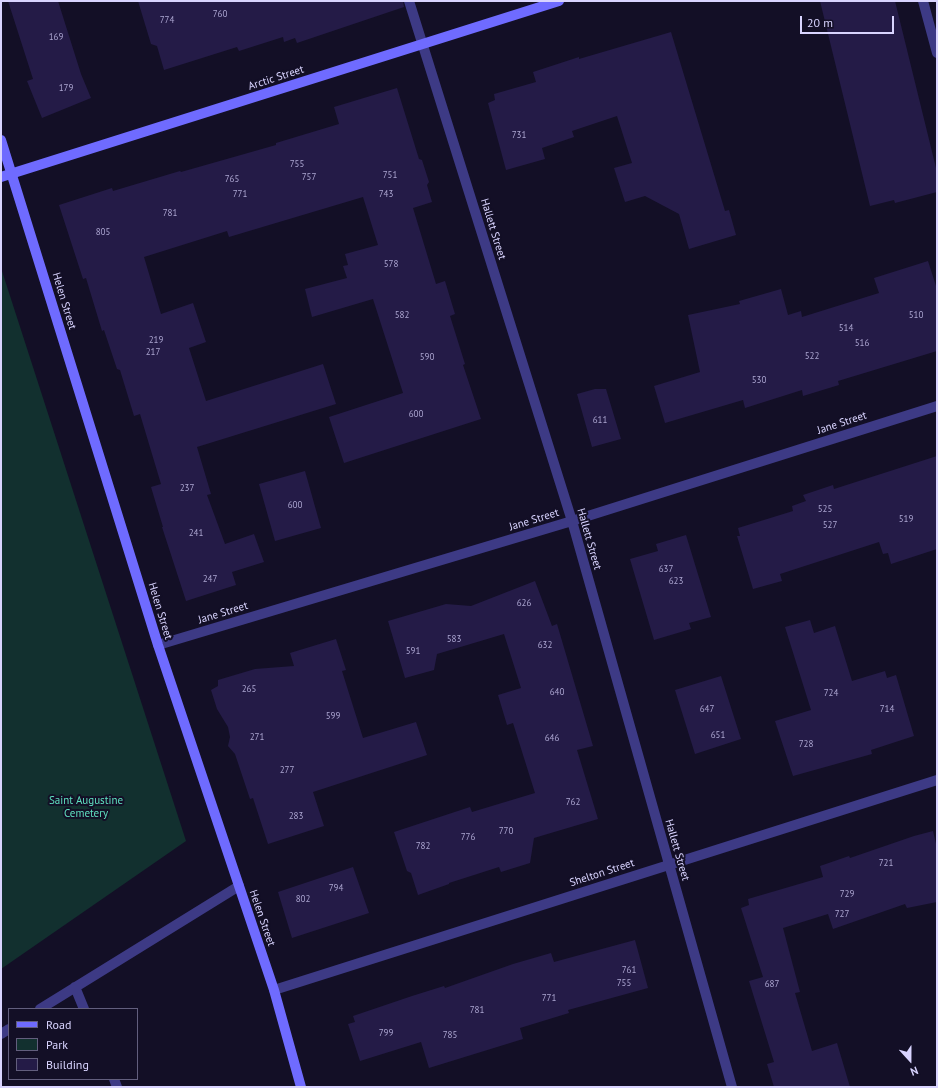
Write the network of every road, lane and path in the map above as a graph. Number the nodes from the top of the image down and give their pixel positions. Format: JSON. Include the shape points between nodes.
{"nodes":[{"id":1,"x":409,"y":1,"type":"edge"},
{"id":2,"x":559,"y":1,"type":"edge"},
{"id":3,"x":923,"y":1,"type":"edge"},
{"id":4,"x":423,"y":44,"type":"junction"},
{"id":5,"x":937,"y":53,"type":"edge"},
{"id":6,"x":1,"y":140,"type":"edge"},
{"id":7,"x":12,"y":174,"type":"junction"},
{"id":8,"x":1,"y":177,"type":"edge"},
{"id":9,"x":937,"y":406,"type":"edge"},
{"id":10,"x":572,"y":521,"type":"junction"},
{"id":11,"x":158,"y":645,"type":"junction"},
{"id":12,"x":937,"y":780,"type":"edge"},
{"id":13,"x":669,"y":864,"type":"junction"},
{"id":14,"x":239,"y":886,"type":"junction"},
{"id":15,"x":75,"y":987,"type":"junction"},
{"id":16,"x":274,"y":990,"type":"junction"},
{"id":17,"x":42,"y":1008,"type":"edge"},
{"id":18,"x":84,"y":1008,"type":"edge"},
{"id":19,"x":301,"y":1087,"type":"edge"},
{"id":20,"x":732,"y":1087,"type":"edge"}],
"edges":[{"from":1,"to":4,"type":"street","name":"Hallett Street"},
{"from":2,"to":4,"type":"street","name":"Arctic Street"},
{"from":3,"to":5,"type":"street"},
{"from":4,"to":7,"type":"street","name":"Arctic Street"},
{"from":4,"to":10,"type":"street","name":"Hallett Street"},
{"from":6,"to":7,"type":"street","name":"Helen Street"},
{"from":7,"to":8,"type":"street","name":"Arctic Street"},
{"from":7,"to":11,"type":"street","name":"Helen Street"},
{"from":9,"to":10,"type":"street","name":"Jane Street"},
{"from":10,"to":11,"type":"street","name":"Jane Street"},
{"from":10,"to":13,"type":"street","name":"Hallett Street"},
{"from":11,"to":14,"type":"street","name":"Helen Street"},
{"from":12,"to":13,"type":"street","name":"Shelton Street"},
{"from":13,"to":16,"type":"street","name":"Shelton Street"},
{"from":13,"to":20,"type":"street","name":"Hallett Street"},
{"from":14,"to":15,"type":"street"},
{"from":14,"to":16,"type":"street","name":"Helen Street"},
{"from":15,"to":17,"type":"street"},
{"from":15,"to":18,"type":"street"},
{"from":16,"to":19,"type":"street","name":"Helen Street"}]}
